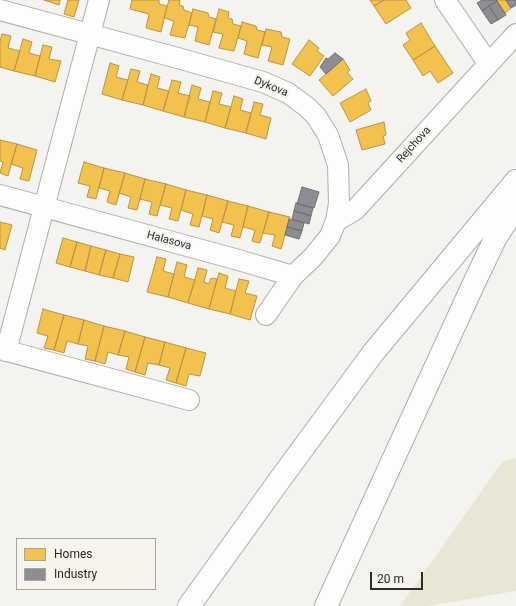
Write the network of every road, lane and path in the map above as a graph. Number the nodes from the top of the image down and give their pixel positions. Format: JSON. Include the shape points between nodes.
{"nodes":[{"id":1,"x":99,"y":0,"type":"edge"},
{"id":2,"x":446,"y":0,"type":"edge"},
{"id":3,"x":0,"y":10,"type":"edge"},
{"id":4,"x":516,"y":34,"type":"edge"},
{"id":5,"x":90,"y":35,"type":"junction"},
{"id":6,"x":488,"y":63,"type":"junction"},
{"id":7,"x":516,"y":181,"type":"edge"},
{"id":8,"x":0,"y":195,"type":"edge"},
{"id":9,"x":516,"y":206,"type":"edge"},
{"id":10,"x":44,"y":207,"type":"junction"},
{"id":11,"x":336,"y":221,"type":"junction"},
{"id":12,"x":293,"y":276,"type":"junction"},
{"id":13,"x":266,"y":315,"type":"dead end"},
{"id":14,"x":3,"y":350,"type":"edge"},
{"id":15,"x":189,"y":400,"type":"dead end"},
{"id":16,"x":189,"y":606,"type":"edge"},
{"id":17,"x":326,"y":606,"type":"edge"}],
"edges":[{"from":1,"to":5,"type":"street"},
{"from":2,"to":6,"type":"street"},
{"from":3,"to":5,"type":"street","name":"Dykova"},
{"from":4,"to":6,"type":"street","name":"Rejchova"},
{"from":5,"to":10,"type":"street"},
{"from":5,"to":11,"type":"street","name":"Dykova","via":[[263,82],[288,93],[307,106],[328,135],[338,165],[340,190]]},
{"from":6,"to":11,"type":"street","name":"Rejchova","via":[[355,210]]},
{"from":7,"to":16,"type":"main road","via":[[373,353]]},
{"from":8,"to":10,"type":"street","name":"Halasova"},
{"from":9,"to":17,"type":"main road","via":[[495,239],[474,283]]},
{"from":10,"to":12,"type":"street","name":"Halasova"},
{"from":10,"to":14,"type":"street"},
{"from":11,"to":12,"type":"street","name":"Dykova","via":[[330,236]]},
{"from":12,"to":13,"type":"street","name":"Dykova"},
{"from":14,"to":15,"type":"street"}]}
